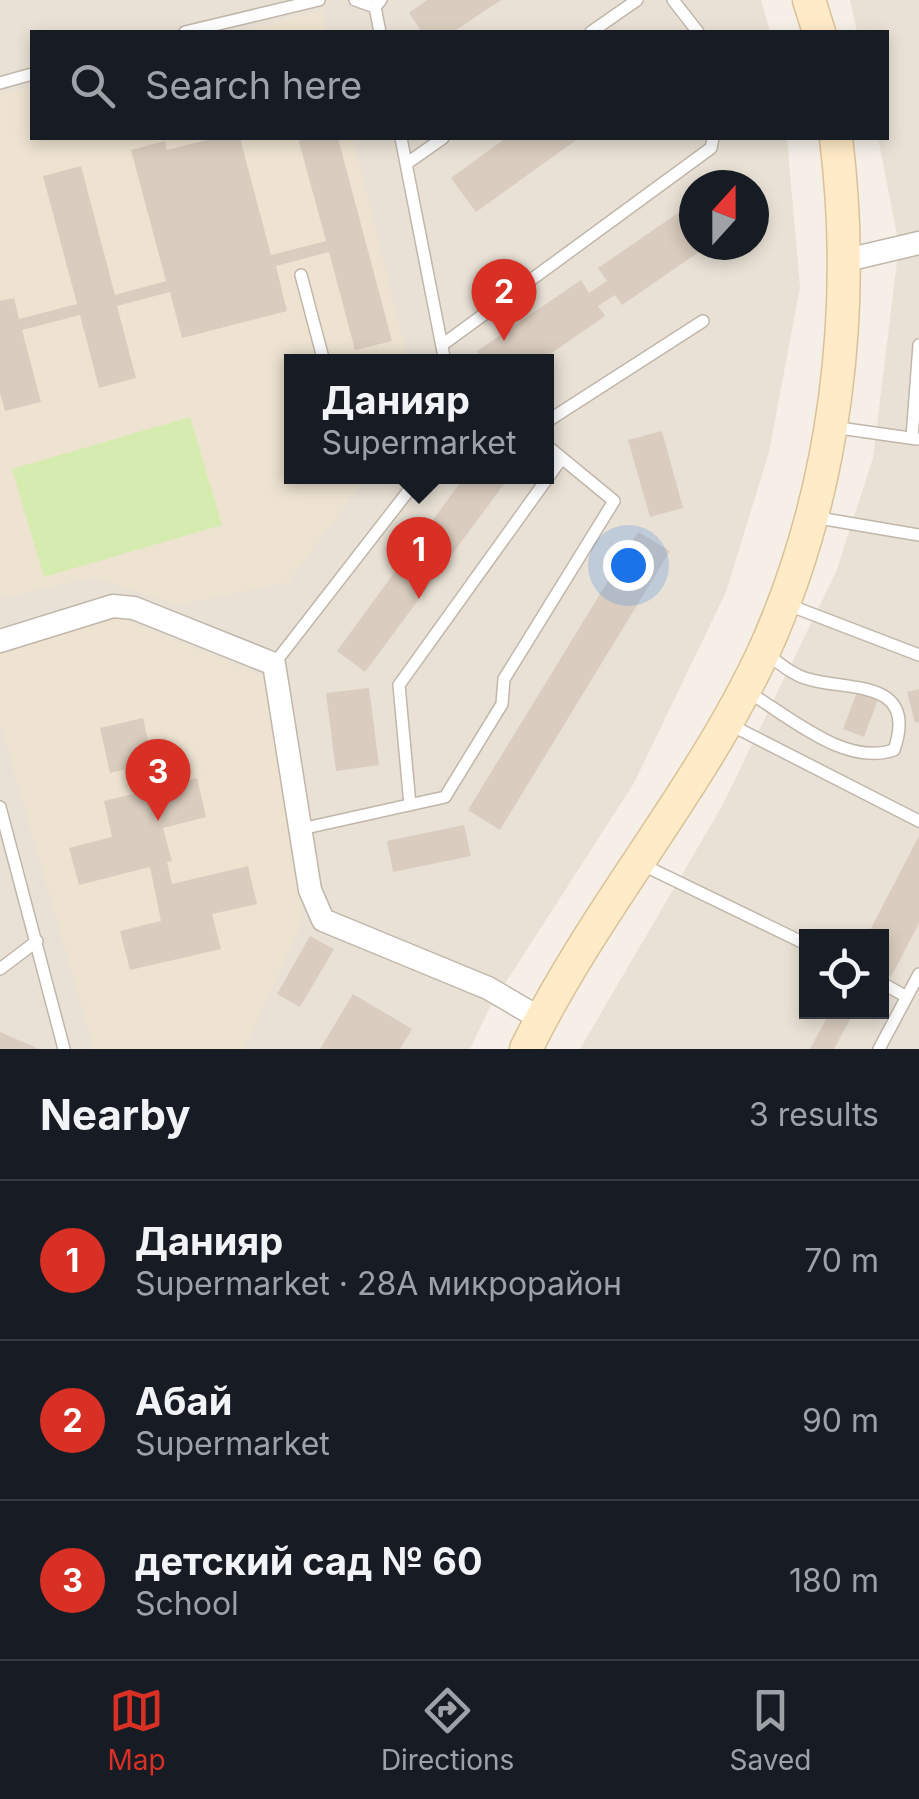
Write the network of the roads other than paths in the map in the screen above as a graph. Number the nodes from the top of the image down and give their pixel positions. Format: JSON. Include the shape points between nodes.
{"nodes":[{"id":1,"x":318,"y":0,"type":"edge"},
{"id":2,"x":355,"y":0,"type":"edge"},
{"id":3,"x":637,"y":0,"type":"edge"},
{"id":4,"x":674,"y":0,"type":"edge"},
{"id":5,"x":809,"y":0,"type":"edge"},
{"id":6,"x":378,"y":4,"type":"edge"},
{"id":7,"x":193,"y":30,"type":"edge"},
{"id":8,"x":380,"y":30,"type":"edge"},
{"id":9,"x":594,"y":30,"type":"edge"},
{"id":10,"x":696,"y":30,"type":"edge"},
{"id":11,"x":818,"y":30,"type":"edge"},
{"id":12,"x":30,"y":75,"type":"edge"},
{"id":13,"x":0,"y":83,"type":"edge"},
{"id":14,"x":400,"y":140,"type":"edge"},
{"id":15,"x":440,"y":140,"type":"edge"},
{"id":16,"x":713,"y":140,"type":"edge"},
{"id":17,"x":836,"y":140,"type":"edge"},
{"id":18,"x":406,"y":164,"type":"junction"},
{"id":19,"x":919,"y":243,"type":"edge"},
{"id":20,"x":847,"y":260,"type":"junction"},
{"id":21,"x":300,"y":275,"type":"dead end"},
{"id":22,"x":703,"y":322,"type":"dead end"},
{"id":23,"x":919,"y":344,"type":"edge"},
{"id":24,"x":442,"y":345,"type":"junction"},
{"id":25,"x":321,"y":354,"type":"edge"},
{"id":26,"x":444,"y":354,"type":"edge"},
{"id":27,"x":554,"y":417,"type":"edge"},
{"id":28,"x":832,"y":427,"type":"junction"},
{"id":29,"x":916,"y":438,"type":"edge"},
{"id":30,"x":554,"y":452,"type":"edge"},
{"id":31,"x":562,"y":458,"type":"junction"},
{"id":32,"x":554,"y":469,"type":"edge"},
{"id":33,"x":414,"y":484,"type":"edge"},
{"id":34,"x":543,"y":484,"type":"edge"},
{"id":35,"x":809,"y":517,"type":"junction"},
{"id":36,"x":919,"y":535,"type":"edge"},
{"id":37,"x":782,"y":602,"type":"junction"},
{"id":38,"x":0,"y":642,"type":"edge"},
{"id":39,"x":763,"y":652,"type":"junction"},
{"id":40,"x":919,"y":655,"type":"edge"},
{"id":41,"x":274,"y":664,"type":"junction"},
{"id":42,"x":743,"y":688,"type":"junction"},
{"id":43,"x":724,"y":722,"type":"junction"},
{"id":44,"x":410,"y":805,"type":"junction"},
{"id":45,"x":0,"y":806,"type":"edge"},
{"id":46,"x":919,"y":821,"type":"edge"},
{"id":47,"x":301,"y":829,"type":"junction"},
{"id":48,"x":638,"y":863,"type":"junction"},
{"id":49,"x":37,"y":941,"type":"junction"},
{"id":50,"x":799,"y":941,"type":"edge"},
{"id":51,"x":0,"y":969,"type":"edge"},
{"id":52,"x":919,"y":974,"type":"edge"},
{"id":53,"x":889,"y":987,"type":"edge"},
{"id":54,"x":905,"y":996,"type":"junction"},
{"id":55,"x":541,"y":1018,"type":"junction"},
{"id":56,"x":64,"y":1049,"type":"edge"},
{"id":57,"x":526,"y":1049,"type":"edge"},
{"id":58,"x":879,"y":1049,"type":"edge"}],
"edges":[{"from":1,"to":7,"type":"lane"},
{"from":2,"to":6,"type":"lane"},
{"from":3,"to":9,"type":"lane"},
{"from":4,"to":10,"type":"lane"},
{"from":5,"to":11,"type":"main road"},
{"from":6,"to":8,"type":"lane"},
{"from":12,"to":13,"type":"lane"},
{"from":14,"to":18,"type":"lane"},
{"from":15,"to":18,"type":"lane"},
{"from":16,"to":24,"type":"lane","via":[[711,148]]},
{"from":17,"to":20,"type":"main road"},
{"from":18,"to":24,"type":"lane"},
{"from":19,"to":20,"type":"street"},
{"from":20,"to":28,"type":"main road"},
{"from":21,"to":25,"type":"lane"},
{"from":22,"to":27,"type":"lane"},
{"from":23,"to":29,"type":"lane"},
{"from":24,"to":26,"type":"lane"},
{"from":28,"to":29,"type":"lane"},
{"from":28,"to":35,"type":"main road"},
{"from":30,"to":31,"type":"lane"},
{"from":31,"to":32,"type":"lane"},
{"from":31,"to":44,"type":"lane","via":[[614,501],[504,679],[502,704],[445,797]]},
{"from":33,"to":41,"type":"lane"},
{"from":34,"to":44,"type":"lane","via":[[399,685]]},
{"from":35,"to":36,"type":"lane"},
{"from":35,"to":37,"type":"main road"},
{"from":37,"to":39,"type":"main road"},
{"from":37,"to":40,"type":"lane"},
{"from":38,"to":41,"type":"street","via":[[113,606],[134,608]]},
{"from":39,"to":42,"type":"main road"},
{"from":39,"to":42,"type":"lane","via":[[803,678],[868,685],[892,698],[903,731],[894,750],[875,756],[848,750]]},
{"from":41,"to":47,"type":"street"},
{"from":42,"to":43,"type":"main road"},
{"from":43,"to":46,"type":"lane"},
{"from":43,"to":48,"type":"main road"},
{"from":44,"to":47,"type":"lane"},
{"from":45,"to":49,"type":"lane"},
{"from":47,"to":55,"type":"street","via":[[310,890],[323,920],[488,988]]},
{"from":48,"to":50,"type":"lane"},
{"from":48,"to":55,"type":"main road"},
{"from":49,"to":51,"type":"lane"},
{"from":49,"to":56,"type":"lane"},
{"from":52,"to":54,"type":"lane"},
{"from":53,"to":54,"type":"lane"},
{"from":54,"to":58,"type":"lane"},
{"from":55,"to":57,"type":"main road"}]}
